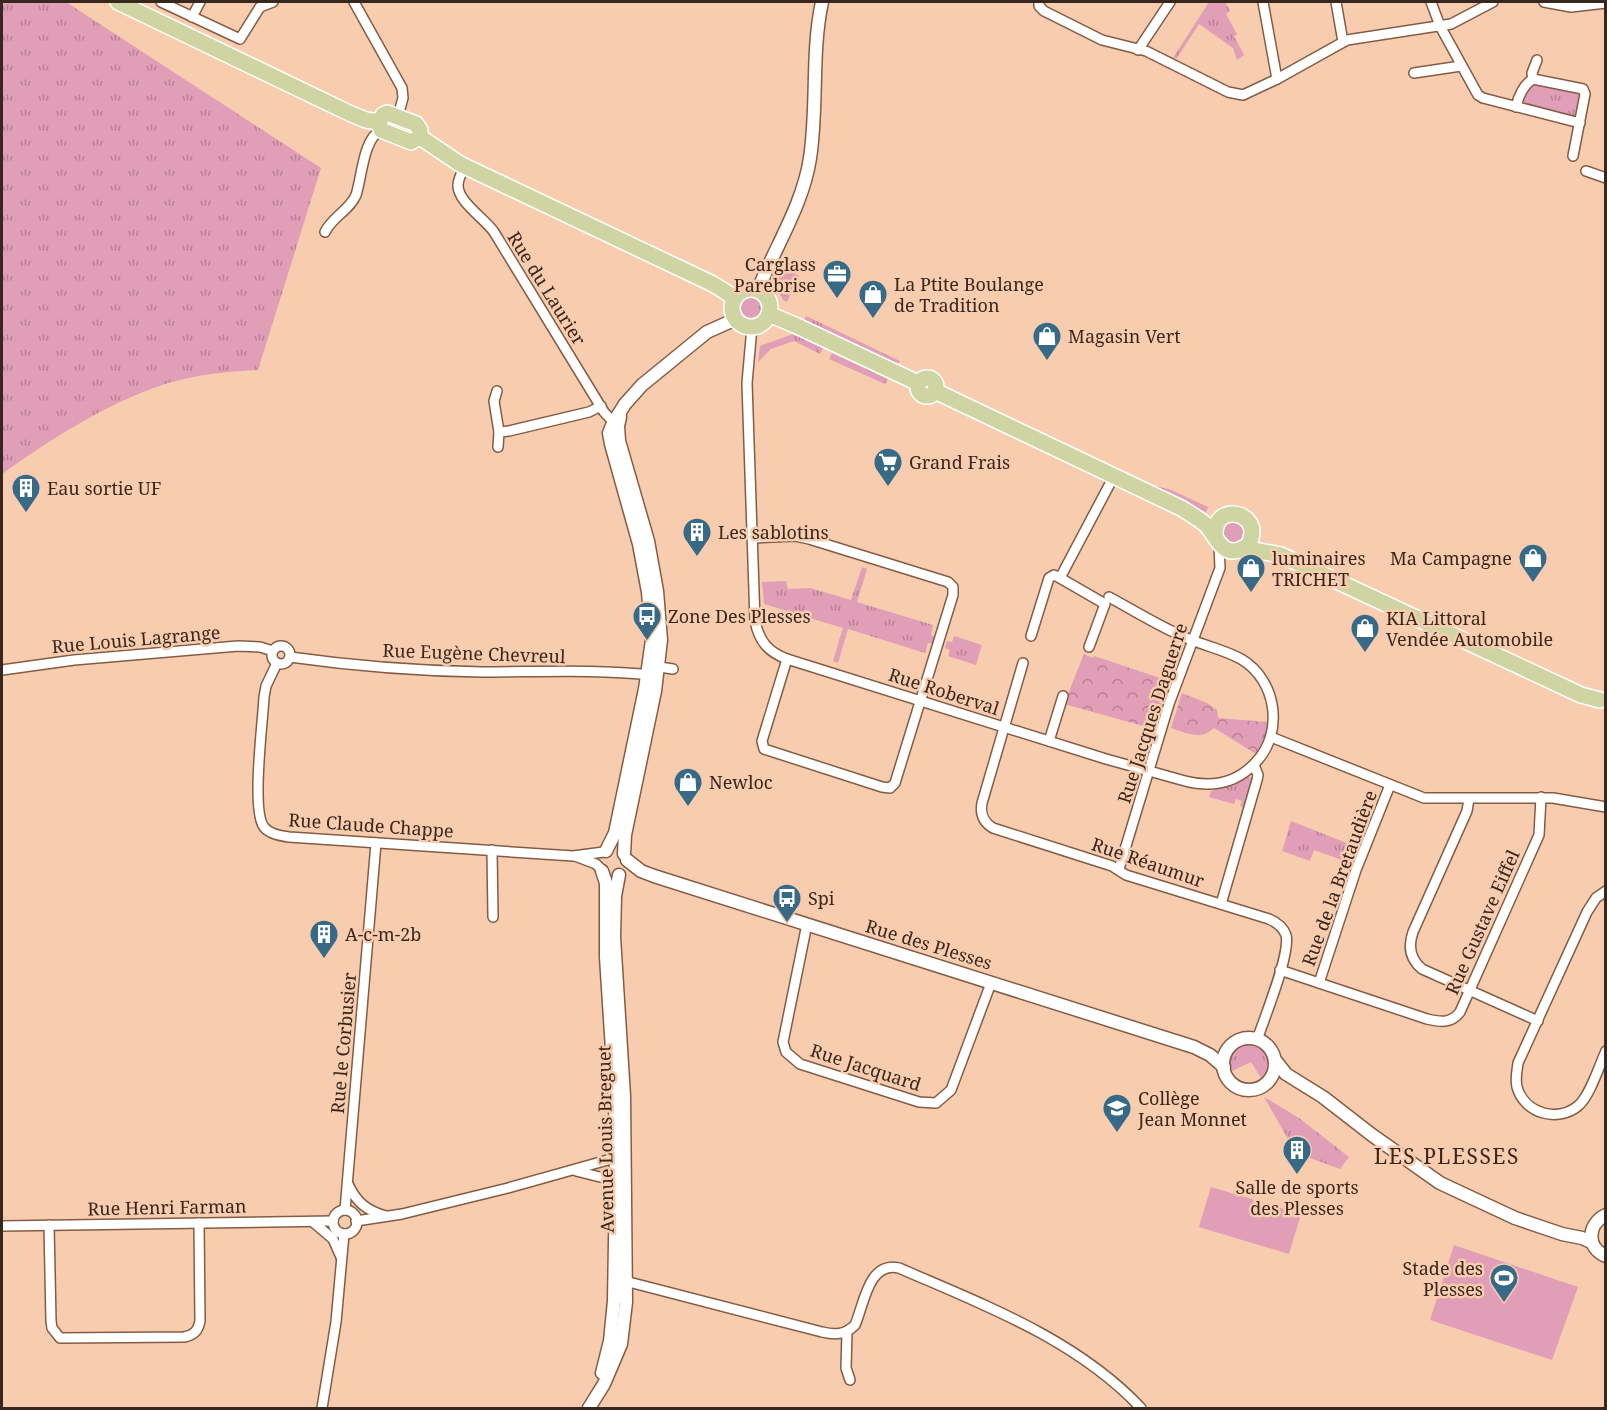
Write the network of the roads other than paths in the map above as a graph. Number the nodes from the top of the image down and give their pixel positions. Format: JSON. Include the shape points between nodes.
{"nodes":[{"id":1,"x":118,"y":2,"type":"edge"},
{"id":2,"x":161,"y":2,"type":"edge"},
{"id":3,"x":200,"y":2,"type":"edge"},
{"id":4,"x":273,"y":2,"type":"edge"},
{"id":5,"x":354,"y":2,"type":"edge"},
{"id":6,"x":822,"y":2,"type":"edge"},
{"id":7,"x":1039,"y":2,"type":"edge"},
{"id":8,"x":1170,"y":2,"type":"edge"},
{"id":9,"x":1263,"y":2,"type":"edge"},
{"id":10,"x":1336,"y":2,"type":"edge"},
{"id":11,"x":1431,"y":2,"type":"edge"},
{"id":12,"x":1492,"y":2,"type":"edge"},
{"id":13,"x":1544,"y":2,"type":"edge"},
{"id":14,"x":1605,"y":3,"type":"edge"},
{"id":15,"x":192,"y":17,"type":"junction"},
{"id":16,"x":1440,"y":26,"type":"junction"},
{"id":17,"x":240,"y":39,"type":"junction"},
{"id":18,"x":1343,"y":42,"type":"junction"},
{"id":19,"x":1138,"y":50,"type":"junction"},
{"id":20,"x":232,"y":56,"type":"junction"},
{"id":21,"x":1537,"y":60,"type":"dead end"},
{"id":22,"x":1461,"y":66,"type":"junction"},
{"id":23,"x":1414,"y":73,"type":"dead end"},
{"id":24,"x":1277,"y":79,"type":"junction"},
{"id":25,"x":1533,"y":79,"type":"junction"},
{"id":26,"x":1516,"y":107,"type":"junction"},
{"id":27,"x":398,"y":116,"type":"junction"},
{"id":28,"x":1580,"y":123,"type":"junction"},
{"id":29,"x":380,"y":126,"type":"junction"},
{"id":30,"x":420,"y":137,"type":"junction"},
{"id":31,"x":1573,"y":156,"type":"dead end"},
{"id":32,"x":465,"y":166,"type":"junction"},
{"id":33,"x":1586,"y":171,"type":"dead end"},
{"id":34,"x":1605,"y":178,"type":"edge"},
{"id":35,"x":325,"y":231,"type":"dead end"},
{"id":36,"x":758,"y":291,"type":"junction"},
{"id":37,"x":735,"y":298,"type":"junction"},
{"id":38,"x":769,"y":314,"type":"junction"},
{"id":39,"x":736,"y":319,"type":"junction"},
{"id":40,"x":752,"y":327,"type":"junction"},
{"id":41,"x":497,"y":391,"type":"dead end"},
{"id":42,"x":601,"y":406,"type":"junction"},
{"id":43,"x":616,"y":425,"type":"junction"},
{"id":44,"x":500,"y":432,"type":"junction"},
{"id":45,"x":498,"y":447,"type":"dead end"},
{"id":46,"x":1114,"y":476,"type":"junction"},
{"id":47,"x":1181,"y":508,"type":"junction"},
{"id":48,"x":1223,"y":517,"type":"junction"},
{"id":49,"x":1252,"y":530,"type":"junction"},
{"id":50,"x":753,"y":538,"type":"junction"},
{"id":51,"x":1217,"y":539,"type":"junction"},
{"id":52,"x":1239,"y":550,"type":"junction"},
{"id":53,"x":1281,"y":555,"type":"junction"},
{"id":54,"x":1220,"y":568,"type":"junction"},
{"id":55,"x":1060,"y":578,"type":"junction"},
{"id":56,"x":1109,"y":597,"type":"dead end"},
{"id":57,"x":1031,"y":636,"type":"dead end"},
{"id":58,"x":1192,"y":640,"type":"junction"},
{"id":59,"x":1089,"y":647,"type":"dead end"},
{"id":60,"x":273,"y":651,"type":"junction"},
{"id":61,"x":290,"y":657,"type":"junction"},
{"id":62,"x":787,"y":659,"type":"junction"},
{"id":63,"x":277,"y":663,"type":"junction"},
{"id":64,"x":1023,"y":663,"type":"dead end"},
{"id":65,"x":673,"y":669,"type":"dead end"},
{"id":66,"x":2,"y":670,"type":"edge"},
{"id":67,"x":655,"y":672,"type":"junction"},
{"id":68,"x":1063,"y":696,"type":"dead end"},
{"id":69,"x":921,"y":701,"type":"junction"},
{"id":70,"x":1604,"y":701,"type":"edge"},
{"id":71,"x":1005,"y":728,"type":"junction"},
{"id":72,"x":1271,"y":737,"type":"junction"},
{"id":73,"x":1049,"y":741,"type":"junction"},
{"id":74,"x":1254,"y":765,"type":"junction"},
{"id":75,"x":1148,"y":772,"type":"junction"},
{"id":76,"x":1390,"y":784,"type":"junction"},
{"id":77,"x":1541,"y":797,"type":"junction"},
{"id":78,"x":1469,"y":799,"type":"junction"},
{"id":79,"x":1605,"y":807,"type":"edge"},
{"id":80,"x":376,"y":843,"type":"junction"},
{"id":81,"x":492,"y":850,"type":"junction"},
{"id":82,"x":605,"y":852,"type":"junction"},
{"id":83,"x":573,"y":855,"type":"junction"},
{"id":84,"x":625,"y":857,"type":"junction"},
{"id":85,"x":1119,"y":869,"type":"junction"},
{"id":86,"x":602,"y":870,"type":"junction"},
{"id":87,"x":620,"y":874,"type":"junction"},
{"id":88,"x":654,"y":876,"type":"junction"},
{"id":89,"x":1605,"y":891,"type":"edge"},
{"id":90,"x":1221,"y":904,"type":"junction"},
{"id":91,"x":493,"y":917,"type":"dead end"},
{"id":92,"x":807,"y":924,"type":"junction"},
{"id":93,"x":1280,"y":970,"type":"junction"},
{"id":94,"x":991,"y":982,"type":"junction"},
{"id":95,"x":1318,"y":982,"type":"junction"},
{"id":96,"x":1470,"y":990,"type":"junction"},
{"id":97,"x":1538,"y":1021,"type":"junction"},
{"id":98,"x":1257,"y":1040,"type":"junction"},
{"id":99,"x":1194,"y":1047,"type":"junction"},
{"id":100,"x":1230,"y":1048,"type":"junction"},
{"id":101,"x":1605,"y":1051,"type":"edge"},
{"id":102,"x":1275,"y":1060,"type":"junction"},
{"id":103,"x":1224,"y":1067,"type":"junction"},
{"id":104,"x":1268,"y":1082,"type":"junction"},
{"id":105,"x":1305,"y":1085,"type":"junction"},
{"id":106,"x":620,"y":1156,"type":"junction"},
{"id":107,"x":573,"y":1170,"type":"junction"},
{"id":108,"x":348,"y":1181,"type":"junction"},
{"id":109,"x":620,"y":1182,"type":"junction"},
{"id":110,"x":345,"y":1210,"type":"junction"},
{"id":111,"x":1605,"y":1215,"type":"edge"},
{"id":112,"x":388,"y":1217,"type":"junction"},
{"id":113,"x":333,"y":1221,"type":"junction"},
{"id":114,"x":357,"y":1221,"type":"junction"},
{"id":115,"x":311,"y":1222,"type":"junction"},
{"id":116,"x":199,"y":1223,"type":"junction"},
{"id":117,"x":49,"y":1225,"type":"junction"},
{"id":118,"x":2,"y":1226,"type":"edge"},
{"id":119,"x":1592,"y":1227,"type":"junction"},
{"id":120,"x":1550,"y":1229,"type":"junction"},
{"id":121,"x":344,"y":1234,"type":"junction"},
{"id":122,"x":1591,"y":1242,"type":"junction"},
{"id":123,"x":1605,"y":1256,"type":"edge"},
{"id":124,"x":342,"y":1259,"type":"junction"},
{"id":125,"x":621,"y":1280,"type":"junction"},
{"id":126,"x":847,"y":1332,"type":"junction"},
{"id":127,"x":850,"y":1380,"type":"dead end"},
{"id":128,"x":592,"y":1403,"type":"edge"},
{"id":129,"x":322,"y":1408,"type":"edge"},
{"id":130,"x":1141,"y":1408,"type":"edge"}],
"edges":[{"from":1,"to":20,"type":"main road"},
{"from":2,"to":15,"type":"street"},
{"from":3,"to":15,"type":"street"},
{"from":4,"to":17,"type":"street","via":[[260,7]]},
{"from":5,"to":27,"type":"street","via":[[402,88]]},
{"from":6,"to":36,"type":"street","via":[[810,159],[793,212]]},
{"from":7,"to":19,"type":"street","via":[[1044,12],[1102,40]]},
{"from":8,"to":19,"type":"street"},
{"from":9,"to":24,"type":"street"},
{"from":10,"to":18,"type":"street"},
{"from":11,"to":16,"type":"street"},
{"from":12,"to":16,"type":"street"},
{"from":13,"to":14,"type":"street","via":[[1571,7]]},
{"from":15,"to":17,"type":"street"},
{"from":16,"to":18,"type":"street"},
{"from":16,"to":22,"type":"street"},
{"from":17,"to":20,"type":"street"},
{"from":18,"to":24,"type":"street"},
{"from":19,"to":24,"type":"street","via":[[1227,92],[1243,95]]},
{"from":20,"to":29,"type":"main road"},
{"from":21,"to":25,"type":"street"},
{"from":22,"to":23,"type":"street"},
{"from":22,"to":26,"type":"street","via":[[1478,95]]},
{"from":25,"to":26,"type":"street"},
{"from":25,"to":28,"type":"street","via":[[1583,89]]},
{"from":26,"to":28,"type":"street"},
{"from":27,"to":29,"type":"main road","via":[[383,115]]},
{"from":27,"to":30,"type":"main road","via":[[419,127]]},
{"from":28,"to":31,"type":"street"},
{"from":29,"to":30,"type":"main road","via":[[411,142]]},
{"from":29,"to":35,"type":"street","via":[[372,137],[354,200]]},
{"from":30,"to":32,"type":"main road"},
{"from":32,"to":37,"type":"main road"},
{"from":32,"to":42,"type":"street","name":"Rue du Laurier","via":[[458,186],[462,198],[494,232]]},
{"from":33,"to":34,"type":"street"},
{"from":36,"to":37,"type":"main road","via":[[745,290]]},
{"from":36,"to":38,"type":"main road","via":[[769,302]]},
{"from":37,"to":39,"type":"main road","via":[[732,306]]},
{"from":38,"to":40,"type":"main road"},
{"from":38,"to":46,"type":"main road","via":[[918,383],[922,395],[935,391]]},
{"from":39,"to":40,"type":"main road"},
{"from":39,"to":43,"type":"street","via":[[707,332],[642,385]]},
{"from":40,"to":50,"type":"street","name":"Rue Roberval","via":[[747,383]]},
{"from":41,"to":44,"type":"street","via":[[494,401]]},
{"from":42,"to":43,"type":"street","name":"Rue du Laurier"},
{"from":42,"to":44,"type":"street"},
{"from":43,"to":67,"type":"street","via":[[648,541],[657,591],[661,640]]},
{"from":44,"to":45,"type":"street"},
{"from":46,"to":47,"type":"main road"},
{"from":46,"to":55,"type":"street"},
{"from":47,"to":48,"type":"main road"},
{"from":47,"to":51,"type":"main road"},
{"from":48,"to":49,"type":"main road","via":[[1242,516]]},
{"from":48,"to":51,"type":"main road","via":[[1216,524]]},
{"from":49,"to":52,"type":"main road","via":[[1250,541]]},
{"from":49,"to":53,"type":"main road"},
{"from":50,"to":62,"type":"street","name":"Rue Roberval","via":[[757,632],[771,651]]},
{"from":50,"to":69,"type":"street","via":[[809,539],[951,584],[953,595]]},
{"from":51,"to":52,"type":"main road","via":[[1226,550]]},
{"from":51,"to":54,"type":"street"},
{"from":52,"to":53,"type":"main road"},
{"from":52,"to":54,"type":"street"},
{"from":53,"to":70,"type":"main road","via":[[1581,696]]},
{"from":54,"to":58,"type":"street","name":"Rue Jacques Daguerre"},
{"from":55,"to":57,"type":"street","via":[[1049,578]]},
{"from":55,"to":59,"type":"street","via":[[1105,604]]},
{"from":56,"to":58,"type":"street","name":"Rue Roberval"},
{"from":58,"to":72,"type":"street","name":"Rue Roberval","via":[[1233,655],[1256,671],[1271,700]]},
{"from":58,"to":75,"type":"street","name":"Rue Jacques Daguerre"},
{"from":60,"to":61,"type":"street","via":[[284,646]]},
{"from":60,"to":63,"type":"street"},
{"from":60,"to":66,"type":"street","name":"Rue Louis Lagrange","via":[[231,646]]},
{"from":61,"to":63,"type":"street","via":[[285,663]]},
{"from":61,"to":67,"type":"street","name":"Rue Eugène Chevreul","via":[[364,667],[452,671]]},
{"from":62,"to":69,"type":"street","name":"Rue Roberval"},
{"from":62,"to":69,"type":"street","via":[[762,741],[764,749],[777,755],[890,788],[895,783]]},
{"from":63,"to":80,"type":"street","name":"Rue Claude Chappe","via":[[264,697],[258,799],[264,828],[289,837]]},
{"from":64,"to":71,"type":"street"},
{"from":65,"to":67,"type":"street","name":"Rue Eugène Chevreul"},
{"from":67,"to":82,"type":"street","via":[[615,833]]},
{"from":67,"to":84,"type":"street"},
{"from":68,"to":73,"type":"street"},
{"from":69,"to":71,"type":"street","name":"Rue Roberval"},
{"from":71,"to":73,"type":"street","name":"Rue Roberval"},
{"from":71,"to":85,"type":"street","name":"Rue Réaumur","via":[[982,803],[987,825]]},
{"from":72,"to":74,"type":"street","name":"Rue Roberval"},
{"from":72,"to":76,"type":"street"},
{"from":73,"to":75,"type":"street","name":"Rue Roberval"},
{"from":74,"to":75,"type":"street","name":"Rue Roberval","via":[[1238,777],[1212,784]]},
{"from":74,"to":90,"type":"street","via":[[1258,776]]},
{"from":75,"to":85,"type":"street","name":"Rue Jacques Daguerre"},
{"from":76,"to":78,"type":"street","via":[[1424,798]]},
{"from":76,"to":95,"type":"street","name":"Rue de la Bretaudière"},
{"from":77,"to":78,"type":"street"},
{"from":77,"to":79,"type":"street"},
{"from":77,"to":96,"type":"street","name":"Rue Gustave Eiffel","via":[[1539,836]]},
{"from":78,"to":96,"type":"street","via":[[1410,945],[1413,959],[1422,969]]},
{"from":80,"to":81,"type":"street","name":"Rue Claude Chappe"},
{"from":80,"to":108,"type":"street","name":"Rue le Corbusier"},
{"from":81,"to":83,"type":"street","name":"Rue Claude Chappe"},
{"from":81,"to":91,"type":"street"},
{"from":82,"to":83,"type":"street","name":"Rue Claude Chappe"},
{"from":82,"to":84,"type":"street","via":[[613,849]]},
{"from":82,"to":86,"type":"street","via":[[599,862]]},
{"from":83,"to":86,"type":"street","name":"Rue Claude Chappe"},
{"from":84,"to":87,"type":"street","via":[[626,868]]},
{"from":84,"to":88,"type":"street","name":"Rue des Plesses"},
{"from":85,"to":90,"type":"street","name":"Rue Réaumur","via":[[1126,875]]},
{"from":86,"to":87,"type":"street","via":[[610,876]]},
{"from":86,"to":106,"type":"street","name":"Avenue Louis Breguet","via":[[606,883],[606,957]]},
{"from":87,"to":88,"type":"street","name":"Rue des Plesses"},
{"from":87,"to":106,"type":"street","name":"Avenue Louis Breguet","via":[[614,937],[624,1096]]},
{"from":88,"to":92,"type":"street","name":"Rue des Plesses"},
{"from":89,"to":97,"type":"street","via":[[1587,912]]},
{"from":90,"to":93,"type":"street","name":"Rue Réaumur","via":[[1269,919],[1282,928],[1286,946]]},
{"from":92,"to":94,"type":"street","name":"Rue des Plesses"},
{"from":92,"to":94,"type":"street","name":"Rue Jacquard","via":[[783,1042],[786,1052],[800,1064],[919,1102],[936,1103],[951,1090]]},
{"from":93,"to":95,"type":"street","name":"Rue Gustave Eiffel"},
{"from":93,"to":98,"type":"street","name":"Rue Réaumur"},
{"from":94,"to":99,"type":"street","name":"Rue des Plesses"},
{"from":95,"to":96,"type":"street","name":"Rue Gustave Eiffel","via":[[1444,1022],[1457,1016]]},
{"from":96,"to":97,"type":"street"},
{"from":97,"to":101,"type":"street","via":[[1516,1074],[1521,1095],[1535,1110],[1555,1115],[1580,1104]]},
{"from":98,"to":100,"type":"street","via":[[1245,1039]]},
{"from":98,"to":102,"type":"street","via":[[1269,1048]]},
{"from":99,"to":100,"type":"street","name":"Rue des Plesses"},
{"from":99,"to":103,"type":"street","name":"Rue des Plesses"},
{"from":100,"to":103,"type":"street"},
{"from":102,"to":104,"type":"street"},
{"from":102,"to":105,"type":"street","via":[[1283,1071]]},
{"from":103,"to":104,"type":"street","via":[[1228,1079],[1242,1089],[1254,1090]]},
{"from":104,"to":105,"type":"street","via":[[1283,1079]]},
{"from":105,"to":120,"type":"street","via":[[1440,1183],[1497,1211]]},
{"from":106,"to":107,"type":"street"},
{"from":106,"to":109,"type":"street","name":"Avenue Louis Breguet"},
{"from":107,"to":109,"type":"street"},
{"from":107,"to":112,"type":"street"},
{"from":108,"to":110,"type":"street","name":"Rue le Corbusier"},
{"from":108,"to":112,"type":"street","via":[[363,1206]]},
{"from":109,"to":125,"type":"street","name":"Avenue Louis Breguet"},
{"from":110,"to":113,"type":"street","via":[[336,1214]]},
{"from":110,"to":114,"type":"street"},
{"from":111,"to":119,"type":"street"},
{"from":112,"to":114,"type":"street"},
{"from":113,"to":115,"type":"street","name":"Rue Henri Farman"},
{"from":113,"to":121,"type":"street","via":[[335,1229]]},
{"from":114,"to":121,"type":"street","via":[[353,1231]]},
{"from":115,"to":116,"type":"street","name":"Rue Henri Farman"},
{"from":115,"to":124,"type":"street","via":[[333,1239]]},
{"from":116,"to":117,"type":"street","name":"Rue Henri Farman"},
{"from":116,"to":117,"type":"street","via":[[200,1321],[195,1333],[184,1338],[60,1338],[51,1322]]},
{"from":117,"to":118,"type":"street","name":"Rue Henri Farman"},
{"from":119,"to":120,"type":"street","via":[[1577,1231]]},
{"from":119,"to":122,"type":"street"},
{"from":120,"to":122,"type":"street"},
{"from":121,"to":124,"type":"street"},
{"from":122,"to":123,"type":"street"},
{"from":124,"to":129,"type":"street"},
{"from":125,"to":126,"type":"street","via":[[833,1334]]},
{"from":125,"to":128,"type":"street","name":"Avenue Louis Breguet","via":[[624,1335]]},
{"from":126,"to":127,"type":"street","via":[[846,1368]]},
{"from":126,"to":130,"type":"street","via":[[855,1325],[873,1278],[883,1269],[899,1268],[1022,1322],[1122,1388]]}]}
